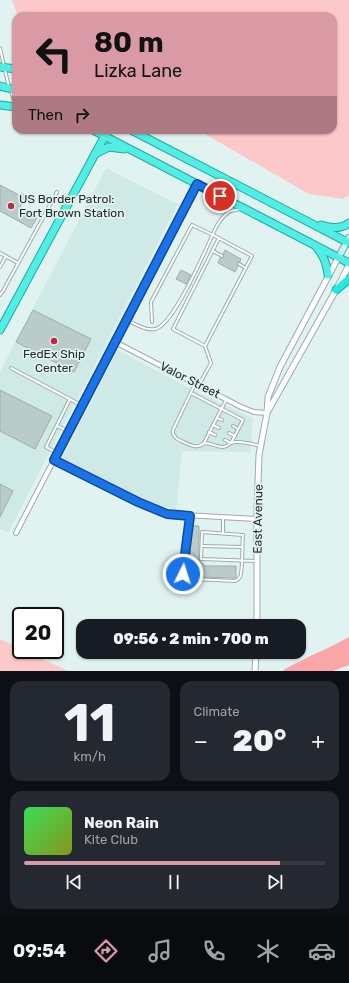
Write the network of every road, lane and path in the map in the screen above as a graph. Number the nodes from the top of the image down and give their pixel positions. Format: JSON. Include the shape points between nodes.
{"nodes":[{"id":1,"x":0,"y":48,"type":"edge"},
{"id":2,"x":2,"y":68,"type":"edge"},
{"id":3,"x":12,"y":69,"type":"edge"},
{"id":4,"x":0,"y":86,"type":"edge"},
{"id":5,"x":12,"y":87,"type":"edge"},
{"id":6,"x":12,"y":89,"type":"edge"},
{"id":7,"x":0,"y":105,"type":"edge"},
{"id":8,"x":12,"y":106,"type":"edge"},
{"id":9,"x":105,"y":134,"type":"edge"},
{"id":10,"x":108,"y":134,"type":"edge"},
{"id":11,"x":139,"y":134,"type":"edge"},
{"id":12,"x":134,"y":151,"type":"junction"},
{"id":13,"x":93,"y":156,"type":"junction"},
{"id":14,"x":197,"y":184,"type":"junction"},
{"id":15,"x":57,"y":192,"type":"dead end"},
{"id":16,"x":244,"y":209,"type":"junction"},
{"id":17,"x":46,"y":212,"type":"junction"},
{"id":18,"x":59,"y":220,"type":"junction"},
{"id":19,"x":305,"y":221,"type":"junction"},
{"id":20,"x":349,"y":223,"type":"edge"},
{"id":21,"x":213,"y":235,"type":"junction"},
{"id":22,"x":220,"y":238,"type":"junction"},
{"id":23,"x":348,"y":241,"type":"edge"},
{"id":24,"x":316,"y":246,"type":"junction"},
{"id":25,"x":213,"y":251,"type":"junction"},
{"id":26,"x":0,"y":253,"type":"edge"},
{"id":27,"x":6,"y":256,"type":"junction"},
{"id":28,"x":222,"y":256,"type":"dead end"},
{"id":29,"x":338,"y":258,"type":"junction"},
{"id":30,"x":18,"y":263,"type":"junction"},
{"id":31,"x":239,"y":264,"type":"dead end"},
{"id":32,"x":349,"y":264,"type":"edge"},
{"id":33,"x":0,"y":267,"type":"edge"},
{"id":34,"x":246,"y":268,"type":"junction"},
{"id":35,"x":328,"y":275,"type":"junction"},
{"id":36,"x":349,"y":279,"type":"edge"},
{"id":37,"x":336,"y":290,"type":"junction"},
{"id":38,"x":0,"y":295,"type":"edge"},
{"id":39,"x":2,"y":319,"type":"edge"},
{"id":40,"x":126,"y":320,"type":"junction"},
{"id":41,"x":152,"y":322,"type":"dead end"},
{"id":42,"x":0,"y":330,"type":"edge"},
{"id":43,"x":115,"y":342,"type":"junction"},
{"id":44,"x":205,"y":346,"type":"junction"},
{"id":45,"x":11,"y":368,"type":"dead end"},
{"id":46,"x":197,"y":384,"type":"junction"},
{"id":47,"x":191,"y":392,"type":"junction"},
{"id":48,"x":70,"y":399,"type":"junction"},
{"id":49,"x":227,"y":399,"type":"junction"},
{"id":50,"x":82,"y":405,"type":"junction"},
{"id":51,"x":222,"y":408,"type":"junction"},
{"id":52,"x":267,"y":413,"type":"junction"},
{"id":53,"x":217,"y":418,"type":"junction"},
{"id":54,"x":222,"y":420,"type":"dead end"},
{"id":55,"x":213,"y":425,"type":"junction"},
{"id":56,"x":57,"y":426,"type":"junction"},
{"id":57,"x":233,"y":426,"type":"dead end"},
{"id":58,"x":219,"y":428,"type":"dead end"},
{"id":59,"x":238,"y":429,"type":"junction"},
{"id":60,"x":69,"y":432,"type":"junction"},
{"id":61,"x":210,"y":432,"type":"junction"},
{"id":62,"x":229,"y":433,"type":"dead end"},
{"id":63,"x":215,"y":435,"type":"dead end"},
{"id":64,"x":235,"y":436,"type":"junction"},
{"id":65,"x":225,"y":440,"type":"dead end"},
{"id":66,"x":204,"y":443,"type":"junction"},
{"id":67,"x":231,"y":443,"type":"junction"},
{"id":68,"x":261,"y":446,"type":"junction"},
{"id":69,"x":58,"y":453,"type":"junction"},
{"id":70,"x":54,"y":460,"type":"junction"},
{"id":71,"x":190,"y":516,"type":"junction"},
{"id":72,"x":223,"y":517,"type":"junction"},
{"id":73,"x":257,"y":518,"type":"junction"},
{"id":74,"x":16,"y":533,"type":"dead end"},
{"id":75,"x":223,"y":533,"type":"junction"},
{"id":76,"x":202,"y":546,"type":"junction"},
{"id":77,"x":242,"y":547,"type":"junction"},
{"id":78,"x":242,"y":560,"type":"junction"},
{"id":79,"x":258,"y":561,"type":"junction"},
{"id":80,"x":257,"y":619,"type":"edge"},
{"id":81,"x":256,"y":659,"type":"edge"},
{"id":82,"x":255,"y":671,"type":"edge"}],
"edges":[{"from":1,"to":2,"type":"lane"},
{"from":2,"to":3,"type":"highway"},
{"from":2,"to":5,"type":"lane"},
{"from":4,"to":6,"type":"highway"},
{"from":7,"to":8,"type":"highway"},
{"from":9,"to":13,"type":"highway"},
{"from":10,"to":12,"type":"highway"},
{"from":11,"to":19,"type":"highway"},
{"from":12,"to":13,"type":"highway","via":[[109,147]]},
{"from":12,"to":14,"type":"highway"},
{"from":13,"to":18,"type":"highway"},
{"from":14,"to":16,"type":"highway"},
{"from":14,"to":40,"type":"street"},
{"from":15,"to":17,"type":"lane"},
{"from":16,"to":21,"type":"lane","via":[[230,212],[218,224]]},
{"from":16,"to":24,"type":"highway"},
{"from":17,"to":18,"type":"lane"},
{"from":17,"to":30,"type":"lane"},
{"from":18,"to":39,"type":"highway"},
{"from":19,"to":20,"type":"highway","via":[[331,227],[341,227]]},
{"from":19,"to":23,"type":"highway"},
{"from":21,"to":22,"type":"lane"},
{"from":21,"to":40,"type":"lane","via":[[189,285],[162,327],[145,328]]},
{"from":21,"to":41,"type":"lane","via":[[192,225],[151,302]]},
{"from":22,"to":25,"type":"lane"},
{"from":22,"to":34,"type":"lane","via":[[252,256]]},
{"from":23,"to":29,"type":"main road"},
{"from":24,"to":29,"type":"highway"},
{"from":24,"to":35,"type":"highway","via":[[328,265]]},
{"from":25,"to":28,"type":"lane"},
{"from":25,"to":44,"type":"lane","via":[[173,329]]},
{"from":26,"to":27,"type":"lane"},
{"from":27,"to":30,"type":"lane"},
{"from":27,"to":33,"type":"lane"},
{"from":29,"to":32,"type":"highway"},
{"from":29,"to":35,"type":"street","name":"East Avenue"},
{"from":30,"to":38,"type":"lane"},
{"from":31,"to":34,"type":"lane"},
{"from":32,"to":37,"type":"street","name":"East Avenue"},
{"from":34,"to":44,"type":"lane"},
{"from":35,"to":52,"type":"street","name":"East Avenue","via":[[280,367],[268,397]]},
{"from":36,"to":37,"type":"highway"},
{"from":37,"to":52,"type":"street","name":"East Avenue"},
{"from":39,"to":42,"type":"highway"},
{"from":40,"to":43,"type":"street"},
{"from":43,"to":46,"type":"street","name":"Valor Street"},
{"from":43,"to":50,"type":"street"},
{"from":44,"to":46,"type":"lane","via":[[211,363]]},
{"from":45,"to":48,"type":"lane"},
{"from":46,"to":47,"type":"lane"},
{"from":46,"to":49,"type":"street","name":"Valor Street"},
{"from":47,"to":51,"type":"lane"},
{"from":47,"to":66,"type":"lane","via":[[173,434],[177,439],[197,447]]},
{"from":48,"to":50,"type":"lane"},
{"from":48,"to":56,"type":"lane"},
{"from":49,"to":51,"type":"lane"},
{"from":49,"to":52,"type":"street","name":"Valor Street","via":[[249,410]]},
{"from":50,"to":60,"type":"street"},
{"from":51,"to":53,"type":"lane"},
{"from":51,"to":59,"type":"lane","via":[[243,420]]},
{"from":52,"to":68,"type":"street","name":"East Avenue"},
{"from":53,"to":54,"type":"lane"},
{"from":53,"to":55,"type":"lane"},
{"from":55,"to":58,"type":"lane"},
{"from":55,"to":61,"type":"lane"},
{"from":56,"to":60,"type":"lane"},
{"from":56,"to":69,"type":"lane","via":[[46,447]]},
{"from":57,"to":59,"type":"lane"},
{"from":59,"to":64,"type":"lane"},
{"from":60,"to":69,"type":"street"},
{"from":61,"to":63,"type":"lane"},
{"from":61,"to":66,"type":"lane"},
{"from":62,"to":64,"type":"lane"},
{"from":64,"to":67,"type":"lane"},
{"from":65,"to":67,"type":"lane"},
{"from":66,"to":67,"type":"lane","via":[[221,447]]},
{"from":67,"to":68,"type":"lane"},
{"from":68,"to":73,"type":"street","name":"East Avenue"},
{"from":69,"to":70,"type":"street"},
{"from":70,"to":71,"type":"street","via":[[167,514]]},
{"from":70,"to":74,"type":"street"},
{"from":71,"to":72,"type":"street"},
{"from":71,"to":78,"type":"lane","via":[[183,570],[186,578],[235,581],[241,576]]},
{"from":72,"to":73,"type":"street"},
{"from":72,"to":75,"type":"lane"},
{"from":73,"to":79,"type":"street","name":"East Avenue"},
{"from":75,"to":76,"type":"lane","via":[[202,532]]},
{"from":75,"to":77,"type":"lane","via":[[243,535]]},
{"from":76,"to":77,"type":"lane"},
{"from":76,"to":78,"type":"lane","via":[[201,559]]},
{"from":77,"to":78,"type":"lane"},
{"from":78,"to":79,"type":"lane"},
{"from":79,"to":80,"type":"street","name":"East Avenue"},
{"from":81,"to":82,"type":"street"}]}
